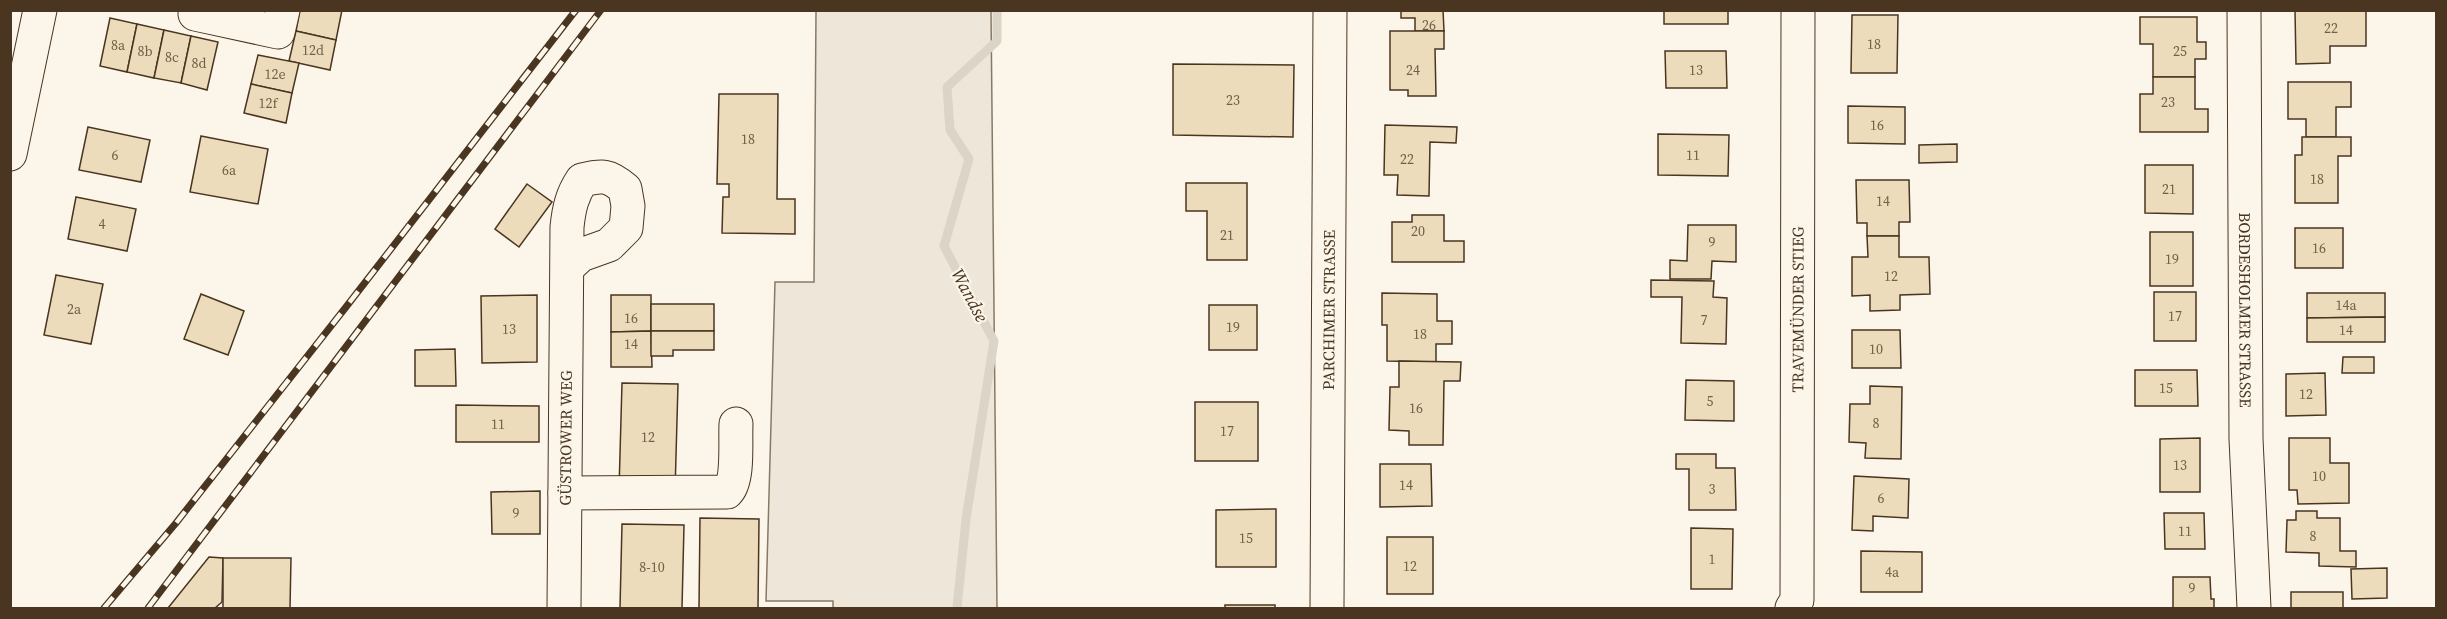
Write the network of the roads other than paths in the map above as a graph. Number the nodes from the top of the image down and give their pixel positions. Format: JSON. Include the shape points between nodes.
{"nodes":[{"id":1,"x":40,"y":10,"type":"edge"},
{"id":2,"x":196,"y":10,"type":"edge"},
{"id":3,"x":283,"y":10,"type":"edge"},
{"id":4,"x":1330,"y":10,"type":"edge"},
{"id":5,"x":1798,"y":10,"type":"edge"},
{"id":6,"x":2244,"y":10,"type":"edge"},
{"id":7,"x":10,"y":154,"type":"edge"},
{"id":8,"x":567,"y":268,"type":"dead end"},
{"id":9,"x":736,"y":424,"type":"dead end"},
{"id":10,"x":565,"y":493,"type":"junction"},
{"id":11,"x":564,"y":609,"type":"edge"},
{"id":12,"x":1327,"y":609,"type":"edge"},
{"id":13,"x":1792,"y":609,"type":"edge"},
{"id":14,"x":2254,"y":609,"type":"edge"}],
"edges":[{"from":1,"to":7,"type":"street"},
{"from":2,"to":3,"type":"street","via":[[195,14],[278,32]]},
{"from":4,"to":12,"type":"street","name":"PARCHIMER STRASSE"},
{"from":5,"to":13,"type":"street","name":"TRAVEMÜNDER STIEG","via":[[1797,600]]},
{"from":6,"to":14,"type":"street","name":"BORDESHOLMER STRASSE","via":[[2246,439]]},
{"from":8,"to":10,"type":"street","name":"GÜSTROWER WEG"},
{"from":9,"to":10,"type":"street","via":[[734,477],[727,492]]},
{"from":10,"to":11,"type":"street","name":"GÜSTROWER WEG"}]}
